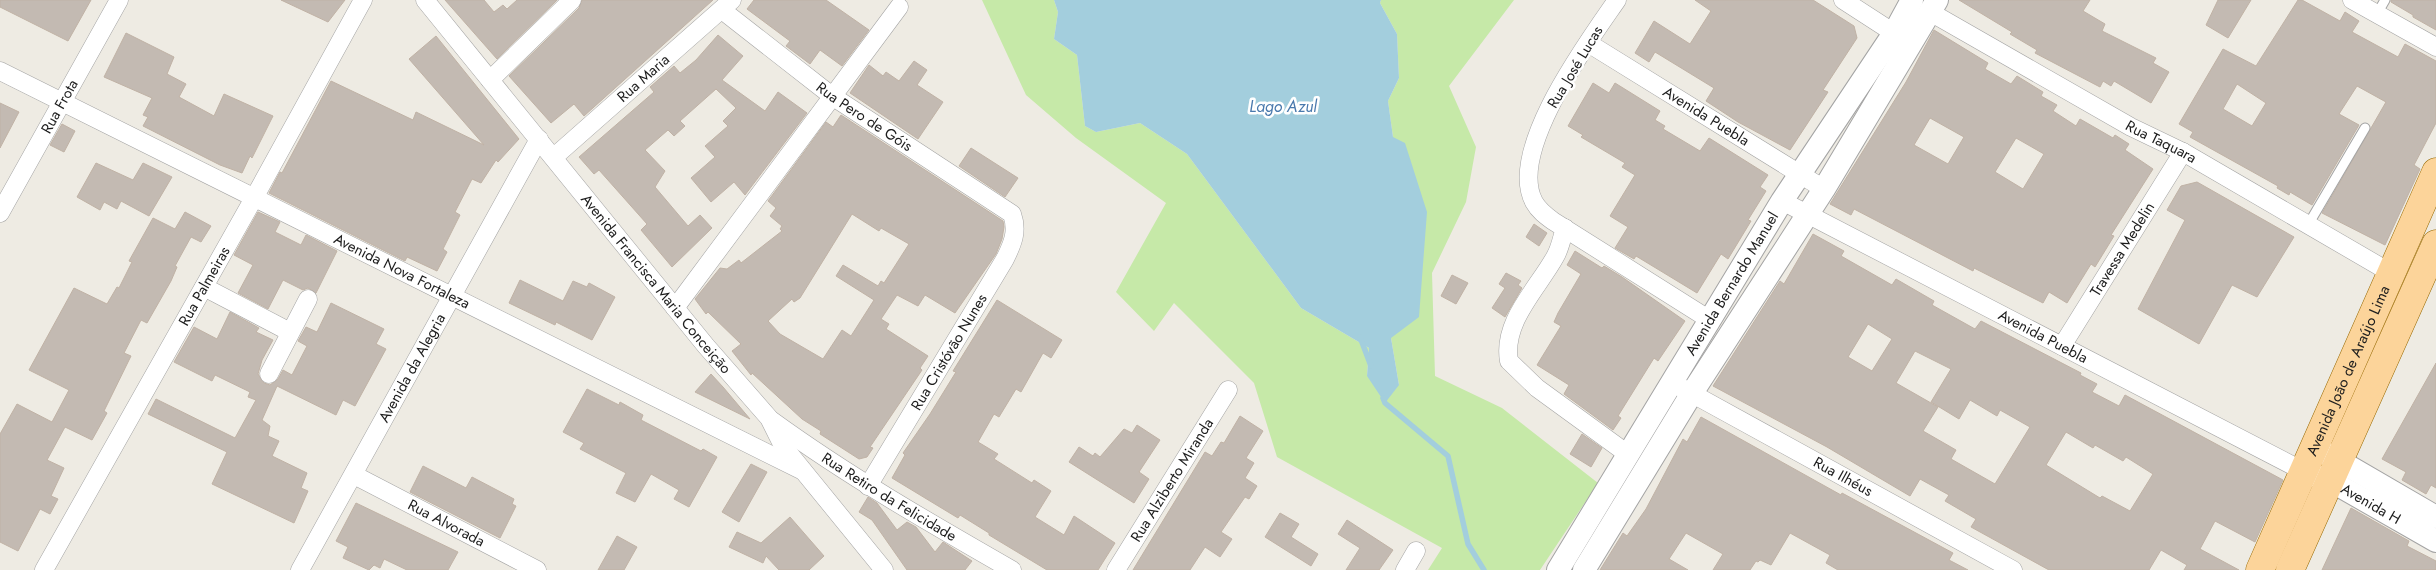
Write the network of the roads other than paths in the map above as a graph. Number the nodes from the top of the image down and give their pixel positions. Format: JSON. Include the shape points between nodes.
{"nodes":[{"id":1,"x":119,"y":0,"type":"edge"},
{"id":2,"x":363,"y":0,"type":"edge"},
{"id":3,"x":425,"y":0,"type":"edge"},
{"id":4,"x":572,"y":0,"type":"edge"},
{"id":5,"x":1617,"y":0,"type":"edge"},
{"id":6,"x":1843,"y":0,"type":"edge"},
{"id":7,"x":2352,"y":0,"type":"edge"},
{"id":8,"x":1926,"y":4,"type":"edge"},
{"id":9,"x":727,"y":5,"type":"edge"},
{"id":10,"x":899,"y":7,"type":"dead end"},
{"id":11,"x":2381,"y":7,"type":"edge"},
{"id":12,"x":1894,"y":33,"type":"junction"},
{"id":13,"x":1588,"y":43,"type":"junction"},
{"id":14,"x":2436,"y":47,"type":"edge"},
{"id":15,"x":0,"y":71,"type":"edge"},
{"id":16,"x":490,"y":80,"type":"junction"},
{"id":17,"x":832,"y":96,"type":"junction"},
{"id":18,"x":63,"y":100,"type":"junction"},
{"id":19,"x":2365,"y":128,"type":"dead end"},
{"id":20,"x":539,"y":139,"type":"junction"},
{"id":21,"x":2183,"y":152,"type":"junction"},
{"id":22,"x":554,"y":157,"type":"junction"},
{"id":23,"x":2436,"y":172,"type":"edge"},
{"id":24,"x":1799,"y":174,"type":"junction"},
{"id":25,"x":1824,"y":189,"type":"junction"},
{"id":26,"x":254,"y":198,"type":"junction"},
{"id":27,"x":1782,"y":200,"type":"junction"},
{"id":28,"x":0,"y":213,"type":"edge"},
{"id":29,"x":1012,"y":214,"type":"joint"},
{"id":30,"x":1808,"y":214,"type":"junction"},
{"id":31,"x":2308,"y":225,"type":"junction"},
{"id":32,"x":1565,"y":228,"type":"junction"},
{"id":33,"x":2436,"y":244,"type":"edge"},
{"id":34,"x":2391,"y":273,"type":"junction"},
{"id":35,"x":204,"y":287,"type":"junction"},
{"id":36,"x":454,"y":295,"type":"junction"},
{"id":37,"x":308,"y":299,"type":"dead end"},
{"id":38,"x":675,"y":308,"type":"junction"},
{"id":39,"x":1710,"y":320,"type":"junction"},
{"id":40,"x":290,"y":332,"type":"junction"},
{"id":41,"x":2062,"y":346,"type":"junction"},
{"id":42,"x":269,"y":374,"type":"dead end"},
{"id":43,"x":1682,"y":388,"type":"junction"},
{"id":44,"x":1228,"y":390,"type":"dead end"},
{"id":45,"x":769,"y":418,"type":"junction"},
{"id":46,"x":2315,"y":446,"type":"junction"},
{"id":47,"x":1629,"y":455,"type":"junction"},
{"id":48,"x":2335,"y":470,"type":"junction"},
{"id":49,"x":803,"y":471,"type":"junction"},
{"id":50,"x":2303,"y":471,"type":"junction"},
{"id":51,"x":354,"y":475,"type":"junction"},
{"id":52,"x":868,"y":486,"type":"junction"},
{"id":53,"x":2436,"y":516,"type":"edge"},
{"id":54,"x":2436,"y":541,"type":"edge"},
{"id":55,"x":1416,"y":551,"type":"dead end"},
{"id":56,"x":44,"y":570,"type":"edge"},
{"id":57,"x":300,"y":570,"type":"edge"},
{"id":58,"x":537,"y":570,"type":"edge"},
{"id":59,"x":884,"y":570,"type":"edge"},
{"id":60,"x":1012,"y":570,"type":"edge"},
{"id":61,"x":1116,"y":570,"type":"edge"},
{"id":62,"x":1405,"y":570,"type":"edge"},
{"id":63,"x":1558,"y":570,"type":"edge"},
{"id":64,"x":1584,"y":570,"type":"edge"},
{"id":65,"x":2013,"y":570,"type":"edge"},
{"id":66,"x":2260,"y":570,"type":"edge"},
{"id":67,"x":2290,"y":570,"type":"edge"}],
"edges":[{"from":1,"to":18,"type":"street","name":"Rua Frota"},
{"from":2,"to":26,"type":"street","name":"Rua Palmeiras"},
{"from":3,"to":16,"type":"street","name":"Avenida Francisca Maria Conceição"},
{"from":4,"to":16,"type":"street"},
{"from":5,"to":13,"type":"street","name":"Rua José Lucas"},
{"from":6,"to":12,"type":"street"},
{"from":7,"to":11,"type":"street"},
{"from":8,"to":12,"type":"street","name":"Avenida Bernardo Manuel"},
{"from":8,"to":21,"type":"street","name":"Rua Taquara","via":[[2131,127]]},
{"from":8,"to":25,"type":"street","name":"Avenida Bernardo Manuel"},
{"from":9,"to":17,"type":"street","name":"Rua Pero de Góis"},
{"from":9,"to":22,"type":"street","name":"Rua Maria"},
{"from":10,"to":17,"type":"street"},
{"from":11,"to":14,"type":"street"},
{"from":12,"to":24,"type":"street","name":"Avenida Bernardo Manuel"},
{"from":13,"to":24,"type":"street","name":"Avenida Puebla"},
{"from":13,"to":32,"type":"street","name":"Rua José Lucas","via":[[1554,97],[1539,132],[1530,168],[1529,185],[1540,211]]},
{"from":15,"to":18,"type":"street","name":"Avenida Nova Fortaleza"},
{"from":16,"to":20,"type":"street","name":"Avenida Francisca Maria Conceição"},
{"from":17,"to":29,"type":"street","name":"Rua Pero de Góis"},
{"from":17,"to":38,"type":"street"},
{"from":18,"to":26,"type":"street","name":"Avenida Nova Fortaleza"},
{"from":18,"to":28,"type":"street","name":"Rua Frota"},
{"from":19,"to":31,"type":"lane"},
{"from":20,"to":22,"type":"street","name":"Avenida Francisca Maria Conceição"},
{"from":20,"to":36,"type":"street","name":"Avenida da Alegria"},
{"from":21,"to":31,"type":"street","name":"Rua Taquara"},
{"from":21,"to":41,"type":"street","name":"Travessa Medelin"},
{"from":22,"to":38,"type":"street","name":"Avenida Francisca Maria Conceição"},
{"from":23,"to":34,"type":"main road","name":"Avenida João de Araújo Lima"},
{"from":24,"to":25,"type":"street","name":"Avenida Puebla"},
{"from":24,"to":27,"type":"street","name":"Avenida Bernardo Manuel"},
{"from":25,"to":30,"type":"street","name":"Avenida Bernardo Manuel"},
{"from":26,"to":35,"type":"street","name":"Rua Palmeiras"},
{"from":26,"to":36,"type":"street","name":"Avenida Nova Fortaleza"},
{"from":27,"to":30,"type":"street","name":"Avenida Puebla"},
{"from":27,"to":39,"type":"street","name":"Avenida Bernardo Manuel"},
{"from":29,"to":52,"type":"street","name":"Rua Cristóvão Nunes","via":[[1016,229],[1005,259]]},
{"from":30,"to":41,"type":"street","name":"Avenida Puebla"},
{"from":30,"to":43,"type":"street","name":"Avenida Bernardo Manuel"},
{"from":31,"to":34,"type":"street","name":"Rua Taquara"},
{"from":32,"to":39,"type":"street"},
{"from":32,"to":47,"type":"street","via":[[1556,256],[1516,319],[1509,344],[1509,361],[1537,388]]},
{"from":33,"to":48,"type":"main road","name":"Avenida João de Araújo Lima"},
{"from":34,"to":46,"type":"main road","name":"Avenida João de Araújo Lima"},
{"from":35,"to":40,"type":"street"},
{"from":35,"to":56,"type":"street","name":"Rua Palmeiras"},
{"from":36,"to":49,"type":"street","name":"Avenida Nova Fortaleza"},
{"from":36,"to":51,"type":"street","name":"Avenida da Alegria"},
{"from":37,"to":40,"type":"street"},
{"from":38,"to":45,"type":"street","name":"Avenida Francisca Maria Conceição"},
{"from":39,"to":43,"type":"street","name":"Avenida Bernardo Manuel"},
{"from":40,"to":42,"type":"street"},
{"from":41,"to":50,"type":"street","name":"Avenida Puebla"},
{"from":43,"to":47,"type":"street","name":"Avenida Bernardo Manuel"},
{"from":43,"to":64,"type":"street","name":"Avenida Bernardo Manuel"},
{"from":43,"to":65,"type":"street","name":"Rua Ilhéus"},
{"from":44,"to":61,"type":"street","name":"Rua Alziberto Miranda"},
{"from":45,"to":49,"type":"street","name":"Avenida Francisca Maria Conceição","via":[[783,446]]},
{"from":45,"to":52,"type":"street","name":"Rua Retiro da Felicidade"},
{"from":46,"to":48,"type":"street","name":"Avenida H"},
{"from":46,"to":50,"type":"main road","name":"Avenida João de Araújo Lima"},
{"from":47,"to":63,"type":"street","name":"Avenida Bernardo Manuel"},
{"from":48,"to":50,"type":"street","name":"Avenida H"},
{"from":48,"to":53,"type":"street","name":"Avenida H"},
{"from":48,"to":54,"type":"street","name":"Avenida H"},
{"from":48,"to":67,"type":"main road","name":"Avenida João de Araújo Lima"},
{"from":49,"to":59,"type":"street","name":"Avenida Francisca Maria Conceição"},
{"from":50,"to":66,"type":"main road","name":"Avenida João de Araújo Lima"},
{"from":51,"to":57,"type":"street","name":"Avenida da Alegria"},
{"from":51,"to":58,"type":"street","name":"Rua Alvorada"},
{"from":52,"to":60,"type":"street","name":"Rua Retiro da Felicidade"},
{"from":55,"to":62,"type":"street"}]}
